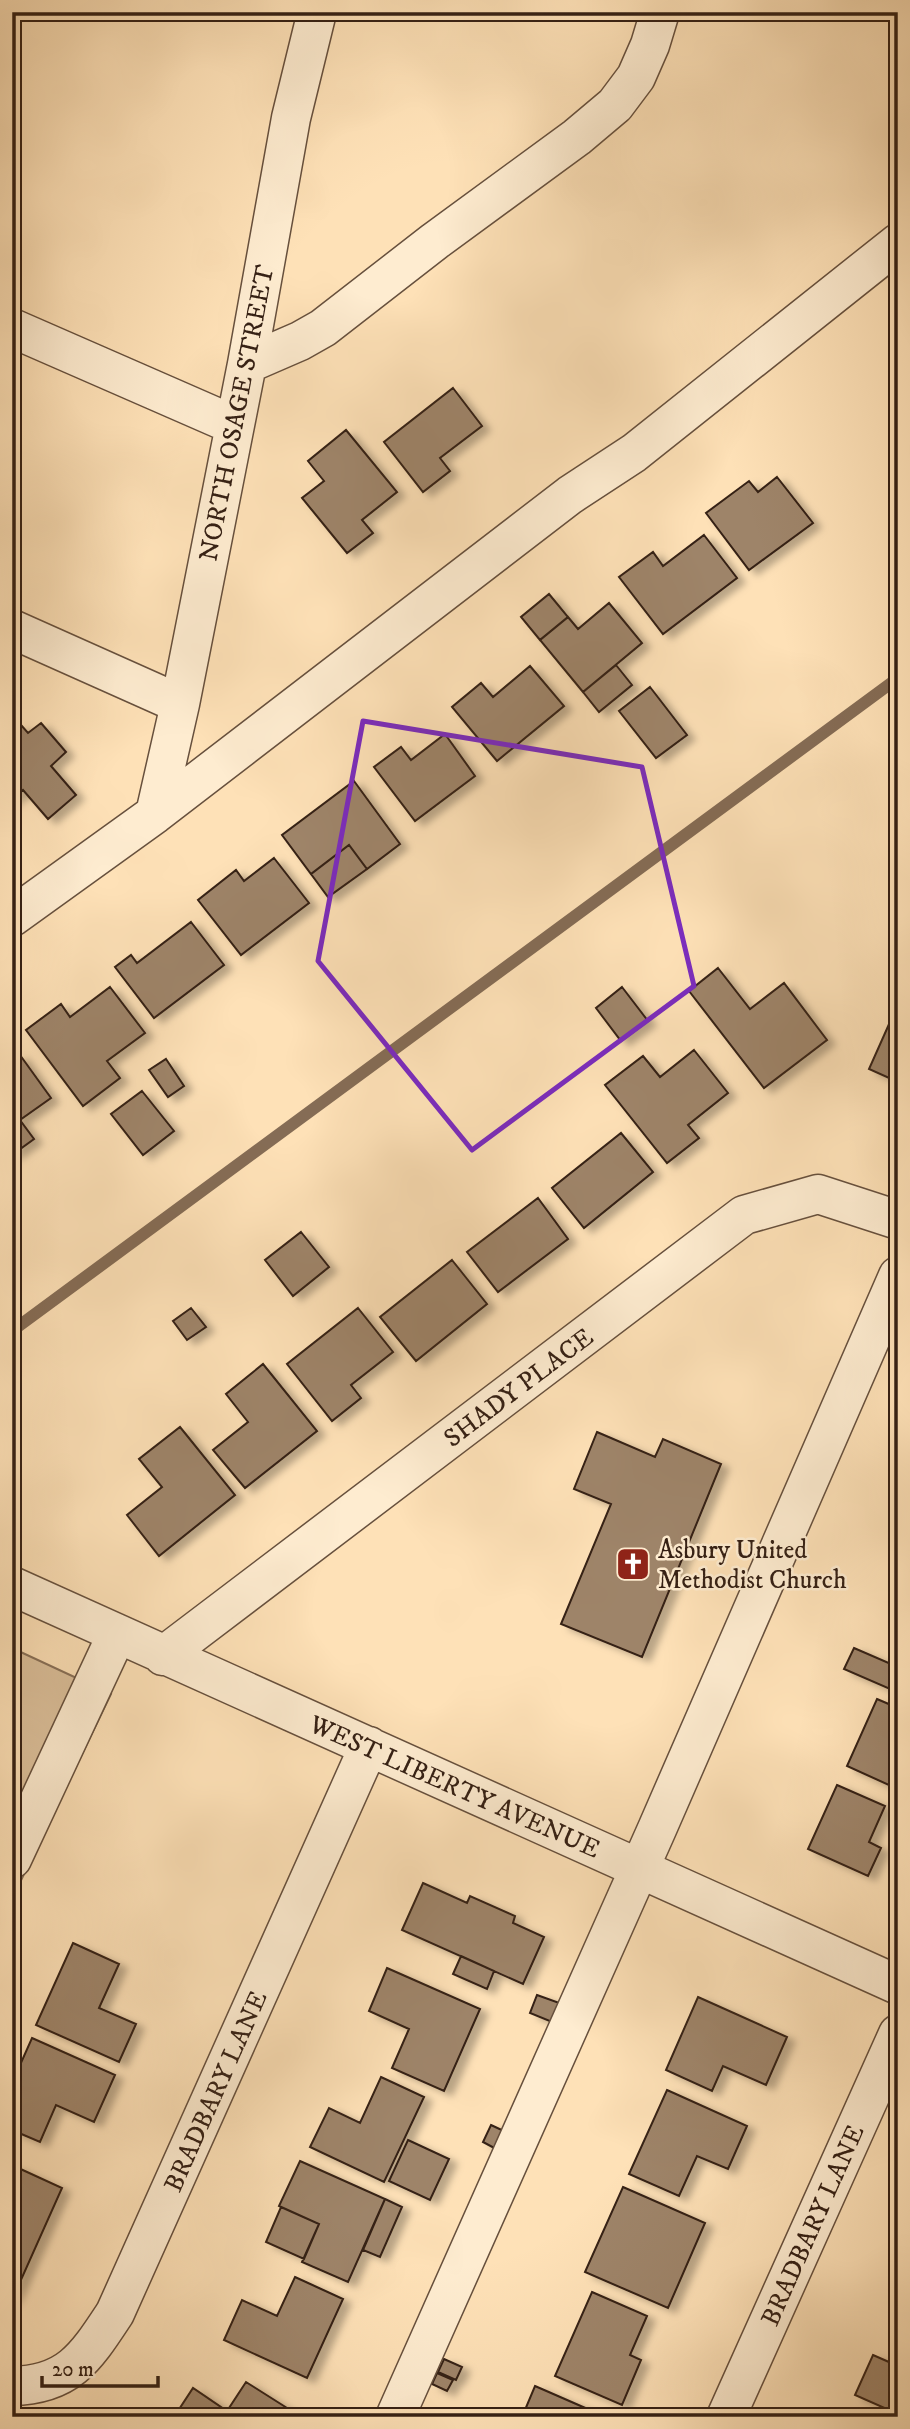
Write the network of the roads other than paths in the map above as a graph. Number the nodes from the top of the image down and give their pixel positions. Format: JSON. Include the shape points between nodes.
{"nodes":[{"id":1,"x":317,"y":12,"type":"edge"},
{"id":2,"x":660,"y":12,"type":"edge"},
{"id":3,"x":898,"y":243,"type":"edge"},
{"id":4,"x":12,"y":328,"type":"edge"},
{"id":5,"x":247,"y":364,"type":"junction"},
{"id":6,"x":234,"y":425,"type":"junction"},
{"id":7,"x":12,"y":629,"type":"edge"},
{"id":8,"x":180,"y":704,"type":"junction"},
{"id":9,"x":155,"y":814,"type":"junction"},
{"id":10,"x":12,"y":917,"type":"edge"},
{"id":11,"x":898,"y":1220,"type":"edge"},
{"id":12,"x":898,"y":1276,"type":"edge"},
{"id":13,"x":12,"y":1586,"type":"edge"},
{"id":14,"x":117,"y":1634,"type":"junction"},
{"id":15,"x":163,"y":1656,"type":"junction"},
{"id":16,"x":369,"y":1746,"type":"junction"},
{"id":17,"x":12,"y":1858,"type":"edge"},
{"id":18,"x":638,"y":1870,"type":"junction"},
{"id":19,"x":898,"y":1985,"type":"edge"},
{"id":20,"x":898,"y":2034,"type":"edge"},
{"id":21,"x":12,"y":2386,"type":"edge"},
{"id":22,"x":395,"y":2417,"type":"edge"},
{"id":23,"x":726,"y":2417,"type":"edge"}],
"edges":[{"from":1,"to":5,"type":"street","name":"NORTH OSAGE STREET","via":[[291,118]]},
{"from":2,"to":5,"type":"street","via":[[636,77],[615,105],[323,328]]},
{"from":3,"to":9,"type":"street","via":[[634,453],[570,495]]},
{"from":4,"to":6,"type":"street"},
{"from":5,"to":6,"type":"street","name":"NORTH OSAGE STREET"},
{"from":6,"to":8,"type":"street","name":"NORTH OSAGE STREET"},
{"from":7,"to":8,"type":"street"},
{"from":8,"to":9,"type":"street","name":"NORTH OSAGE STREET"},
{"from":9,"to":10,"type":"street"},
{"from":11,"to":15,"type":"street","name":"SHADY PLACE","via":[[818,1194],[744,1215]]},
{"from":12,"to":18,"type":"street"},
{"from":13,"to":14,"type":"street","name":"WEST LIBERTY AVENUE"},
{"from":14,"to":15,"type":"street","name":"WEST LIBERTY AVENUE"},
{"from":14,"to":17,"type":"street"},
{"from":15,"to":16,"type":"street","name":"WEST LIBERTY AVENUE"},
{"from":16,"to":18,"type":"street","name":"WEST LIBERTY AVENUE"},
{"from":16,"to":21,"type":"street","name":"BRADBARY LANE","via":[[115,2313],[87,2354],[64,2375]]},
{"from":18,"to":19,"type":"street","name":"WEST LIBERTY AVENUE"},
{"from":18,"to":22,"type":"street"},
{"from":20,"to":23,"type":"street","name":"BRADBARY LANE"}]}
